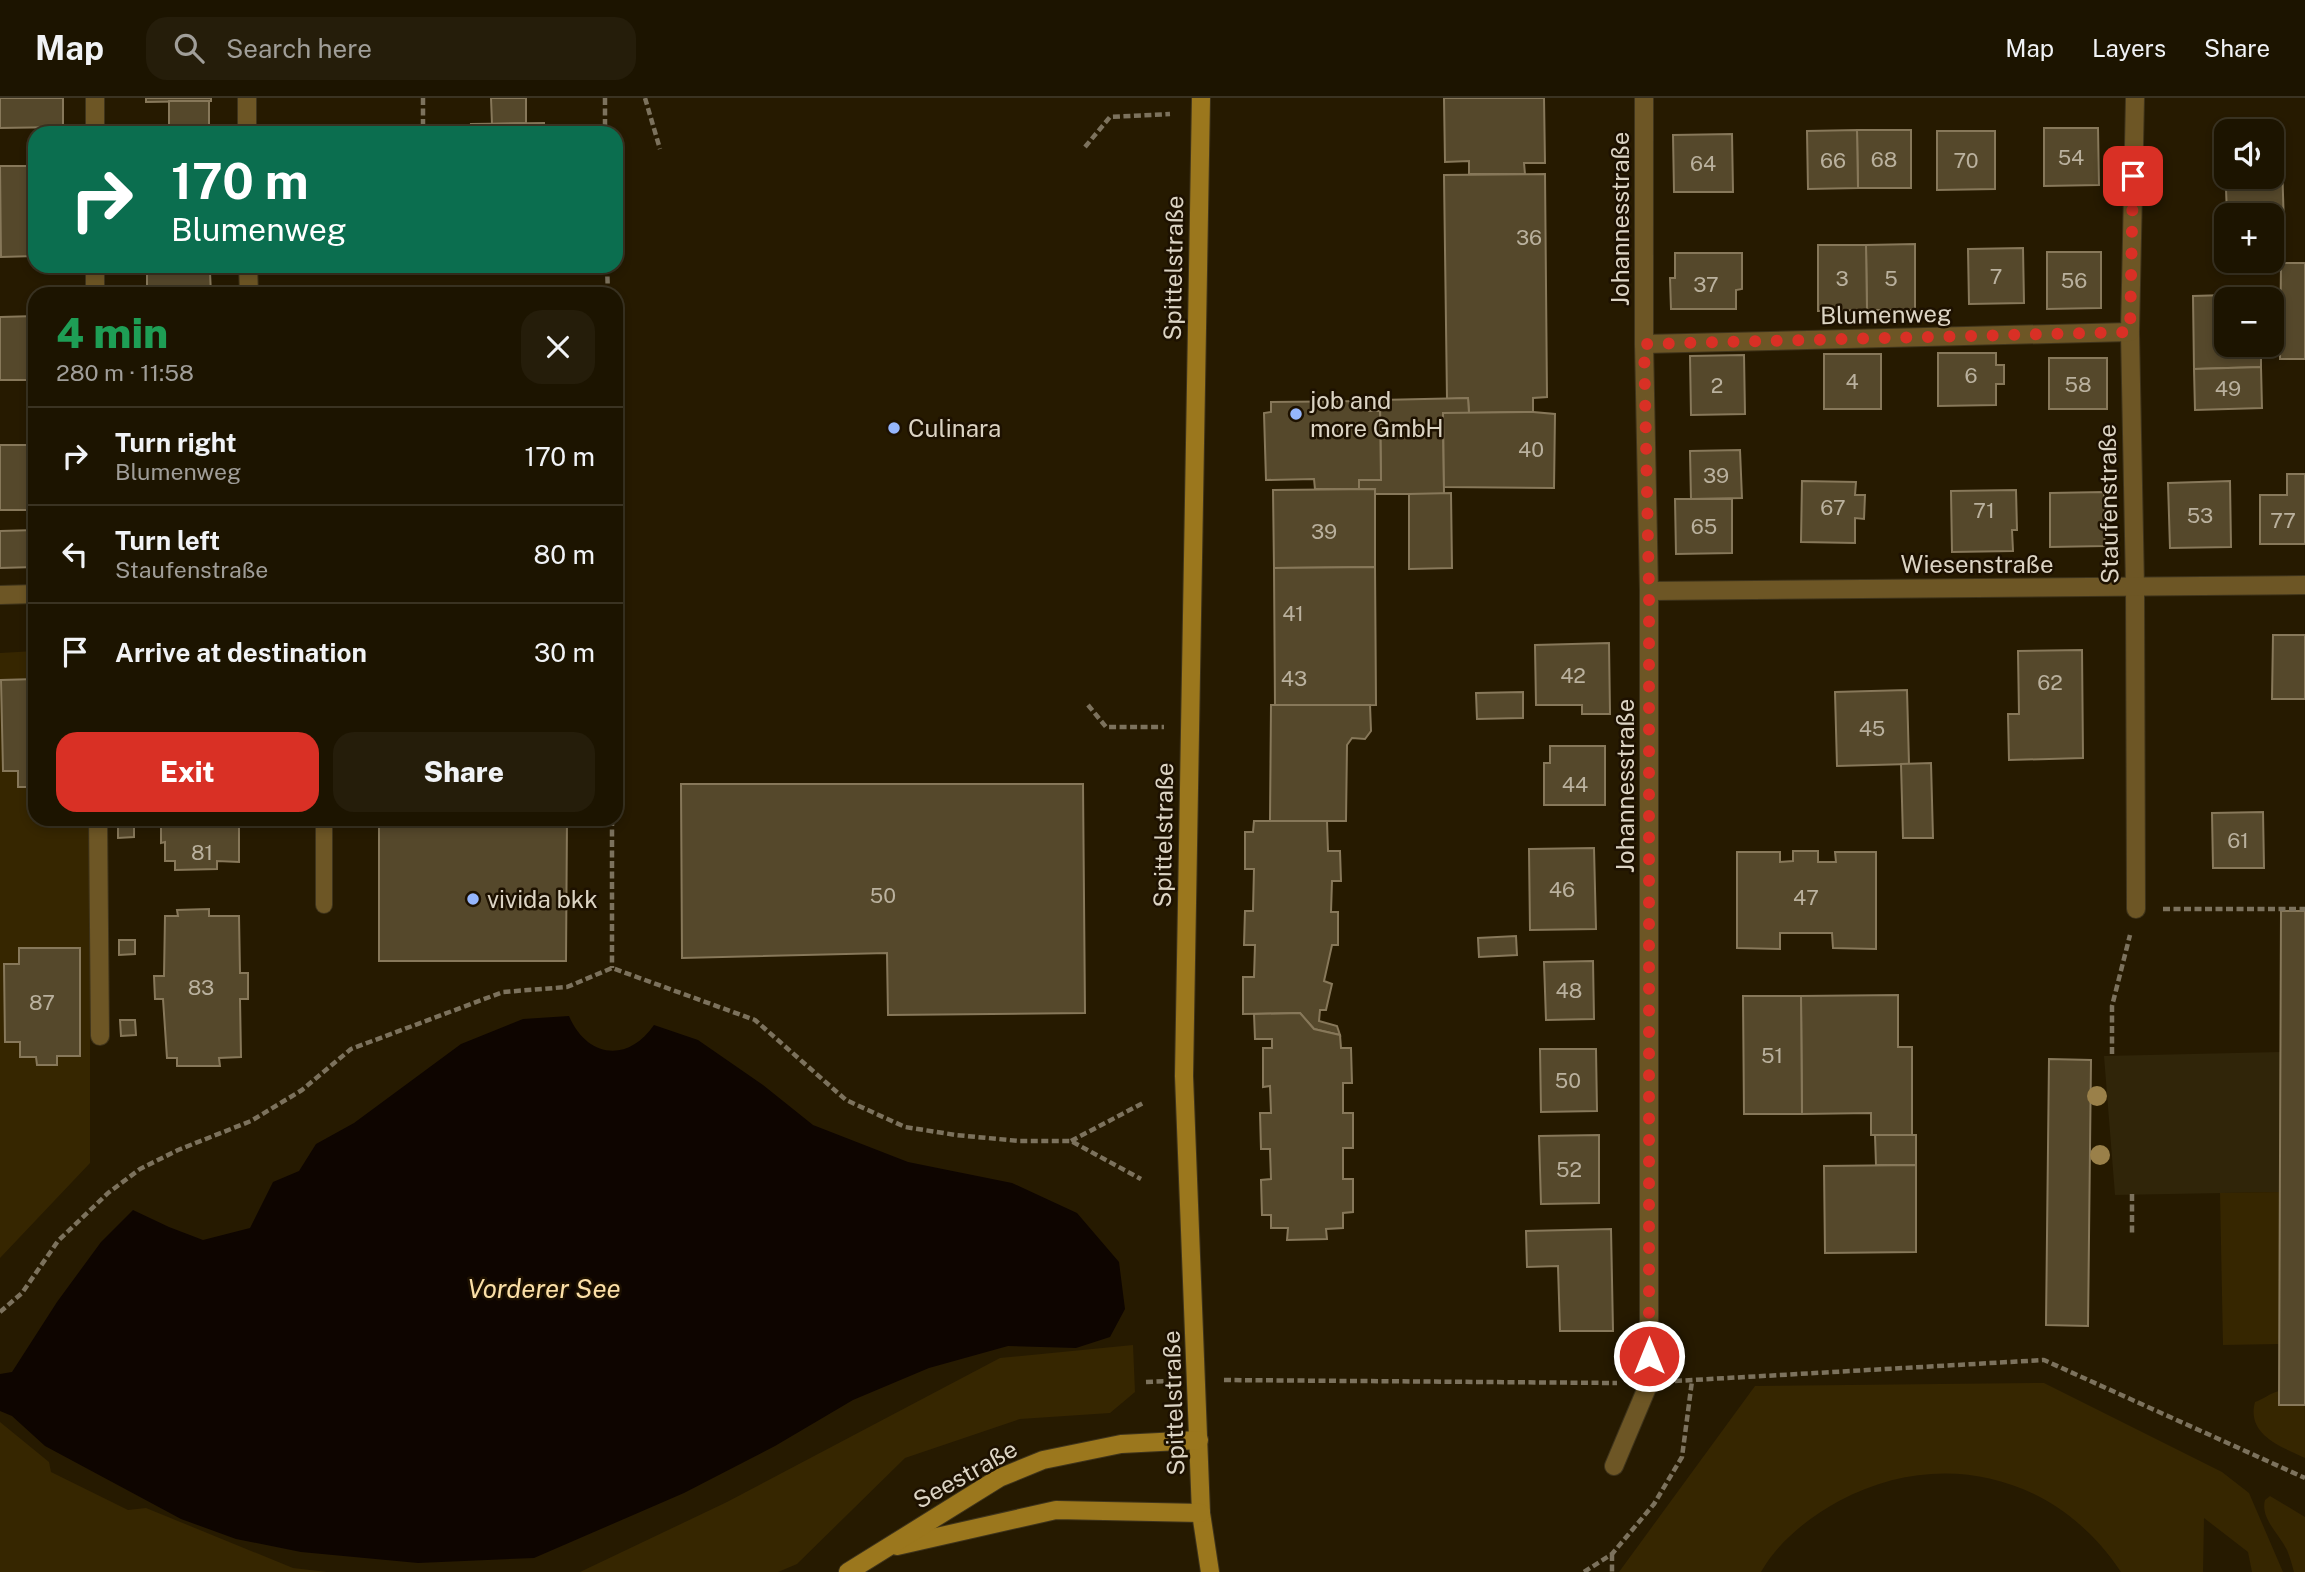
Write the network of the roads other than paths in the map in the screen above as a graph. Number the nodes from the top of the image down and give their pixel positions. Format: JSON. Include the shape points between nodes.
{"nodes":[{"id":1,"x":95,"y":98,"type":"edge"},
{"id":2,"x":247,"y":98,"type":"edge"},
{"id":3,"x":1201,"y":98,"type":"edge"},
{"id":4,"x":1644,"y":98,"type":"edge"},
{"id":5,"x":2135,"y":98,"type":"edge"},
{"id":6,"x":95,"y":126,"type":"edge"},
{"id":7,"x":247,"y":126,"type":"edge"},
{"id":8,"x":2130,"y":332,"type":"junction"},
{"id":9,"x":1644,"y":344,"type":"junction"},
{"id":10,"x":2305,"y":585,"type":"edge"},
{"id":11,"x":2135,"y":587,"type":"junction"},
{"id":12,"x":1649,"y":591,"type":"junction"},
{"id":13,"x":28,"y":594,"type":"edge"},
{"id":14,"x":0,"y":595,"type":"edge"},
{"id":15,"x":98,"y":826,"type":"edge"},
{"id":16,"x":324,"y":826,"type":"edge"},
{"id":17,"x":324,"y":905,"type":"dead end"},
{"id":18,"x":2136,"y":909,"type":"road end"},
{"id":19,"x":100,"y":1036,"type":"dead end"},
{"id":20,"x":1199,"y":1440,"type":"junction"},
{"id":21,"x":1614,"y":1466,"type":"dead end"},
{"id":22,"x":1201,"y":1513,"type":"junction"},
{"id":23,"x":883,"y":1549,"type":"junction"},
{"id":24,"x":848,"y":1572,"type":"edge"},
{"id":25,"x":1210,"y":1572,"type":"edge"}],
"edges":[{"from":1,"to":6,"type":"street"},
{"from":2,"to":7,"type":"street"},
{"from":3,"to":20,"type":"main road","name":"Spittelstraße","via":[[1184,1076]]},
{"from":4,"to":9,"type":"street","name":"Johannesstraße"},
{"from":5,"to":8,"type":"street","name":"Staufenstraße"},
{"from":8,"to":9,"type":"street","name":"Blumenweg"},
{"from":8,"to":11,"type":"street","name":"Staufenstraße"},
{"from":9,"to":12,"type":"street","name":"Johannesstraße"},
{"from":10,"to":11,"type":"street","name":"Wiesenstraße"},
{"from":11,"to":12,"type":"street","name":"Wiesenstraße"},
{"from":11,"to":18,"type":"street","name":"Staufenstraße"},
{"from":12,"to":21,"type":"street","name":"Johannesstraße","via":[[1649,1383]]},
{"from":13,"to":14,"type":"street"},
{"from":15,"to":19,"type":"street"},
{"from":16,"to":17,"type":"lane"},
{"from":20,"to":22,"type":"main road","name":"Spittelstraße"},
{"from":20,"to":23,"type":"main road","name":"Seestraße","via":[[1121,1444],[1044,1460],[999,1478]]},
{"from":22,"to":23,"type":"main road","name":"Seestraße","via":[[1056,1510]]},
{"from":22,"to":25,"type":"main road","name":"Spittelstraße"},
{"from":23,"to":24,"type":"main road","name":"Seestraße"}]}
